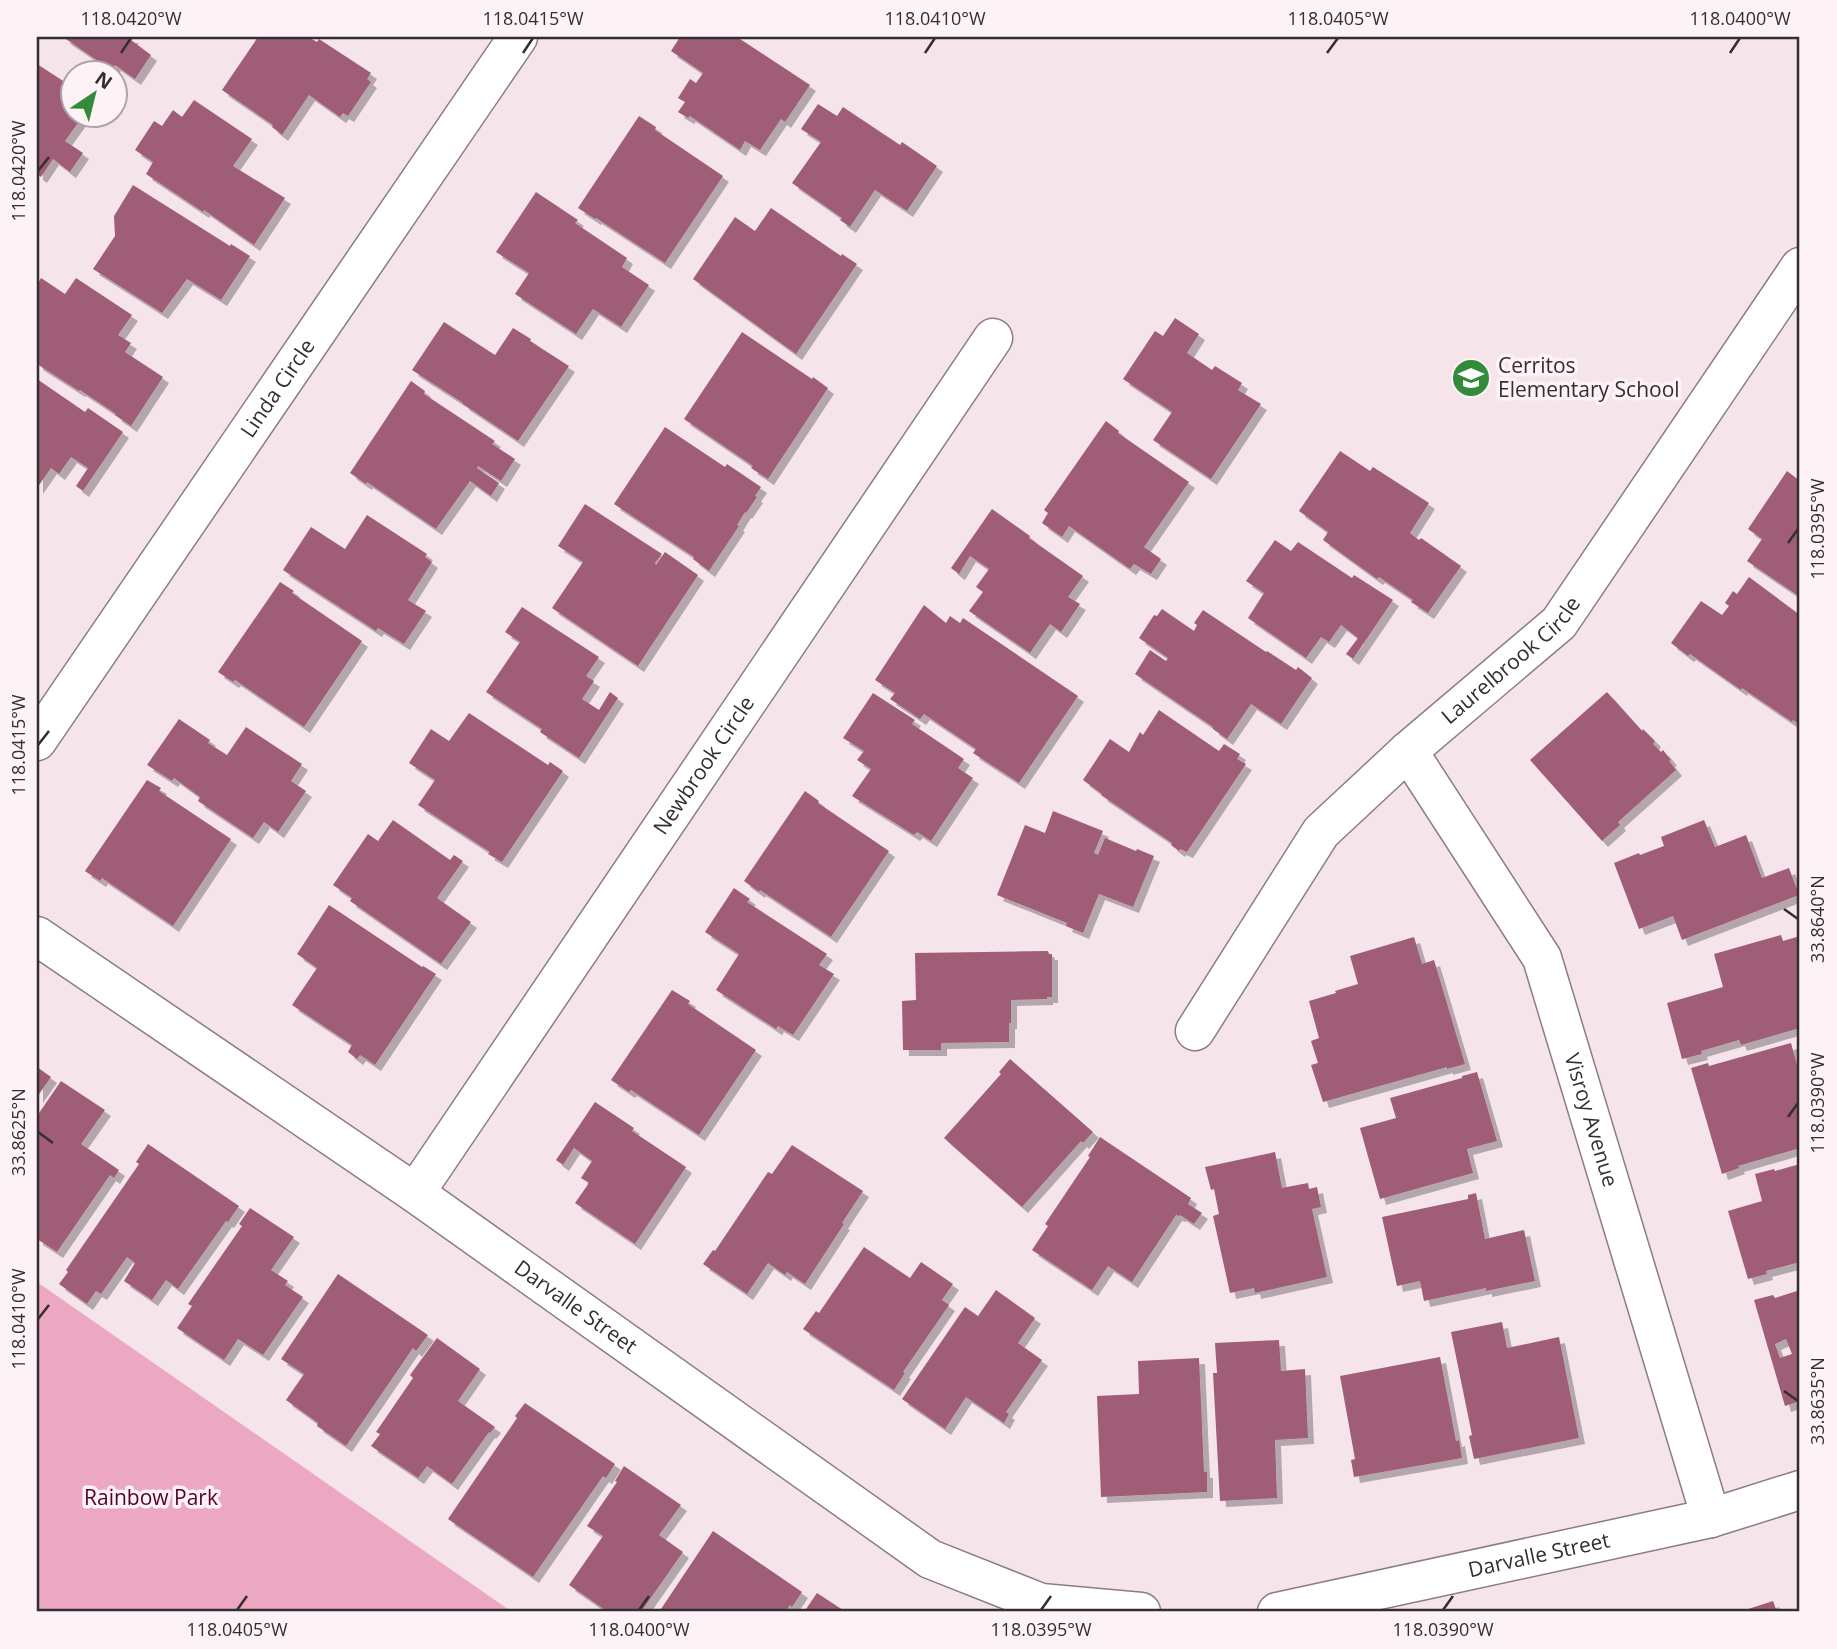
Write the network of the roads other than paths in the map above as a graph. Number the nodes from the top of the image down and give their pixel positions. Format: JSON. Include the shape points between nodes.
{"nodes":[{"id":1,"x":518,"y":37,"type":"edge"},
{"id":2,"x":1800,"y":267,"type":"edge"},
{"id":3,"x":993,"y":338,"type":"dead end"},
{"id":4,"x":37,"y":741,"type":"edge"},
{"id":5,"x":1408,"y":751,"type":"junction"},
{"id":6,"x":37,"y":936,"type":"edge"},
{"id":7,"x":1195,"y":1031,"type":"dead end"},
{"id":8,"x":415,"y":1194,"type":"junction"},
{"id":9,"x":1800,"y":1490,"type":"edge"},
{"id":10,"x":1711,"y":1518,"type":"junction"},
{"id":11,"x":1141,"y":1612,"type":"edge"},
{"id":12,"x":1277,"y":1612,"type":"edge"}],
"edges":[{"from":1,"to":4,"type":"street","name":"Linda Circle"},
{"from":2,"to":5,"type":"street","name":"Laurelbrook Circle","via":[[1559,623]]},
{"from":3,"to":8,"type":"street","name":"Newbrook Circle"},
{"from":5,"to":7,"type":"street","name":"Laurelbrook Circle","via":[[1321,832]]},
{"from":5,"to":10,"type":"street","name":"Visroy Avenue","via":[[1542,958]]},
{"from":6,"to":8,"type":"street","name":"Darvalle Street"},
{"from":8,"to":11,"type":"street","name":"Darvalle Street","via":[[930,1559],[1041,1603]]},
{"from":9,"to":10,"type":"street","name":"Darvalle Street"},
{"from":10,"to":12,"type":"street","name":"Darvalle Street"}]}
